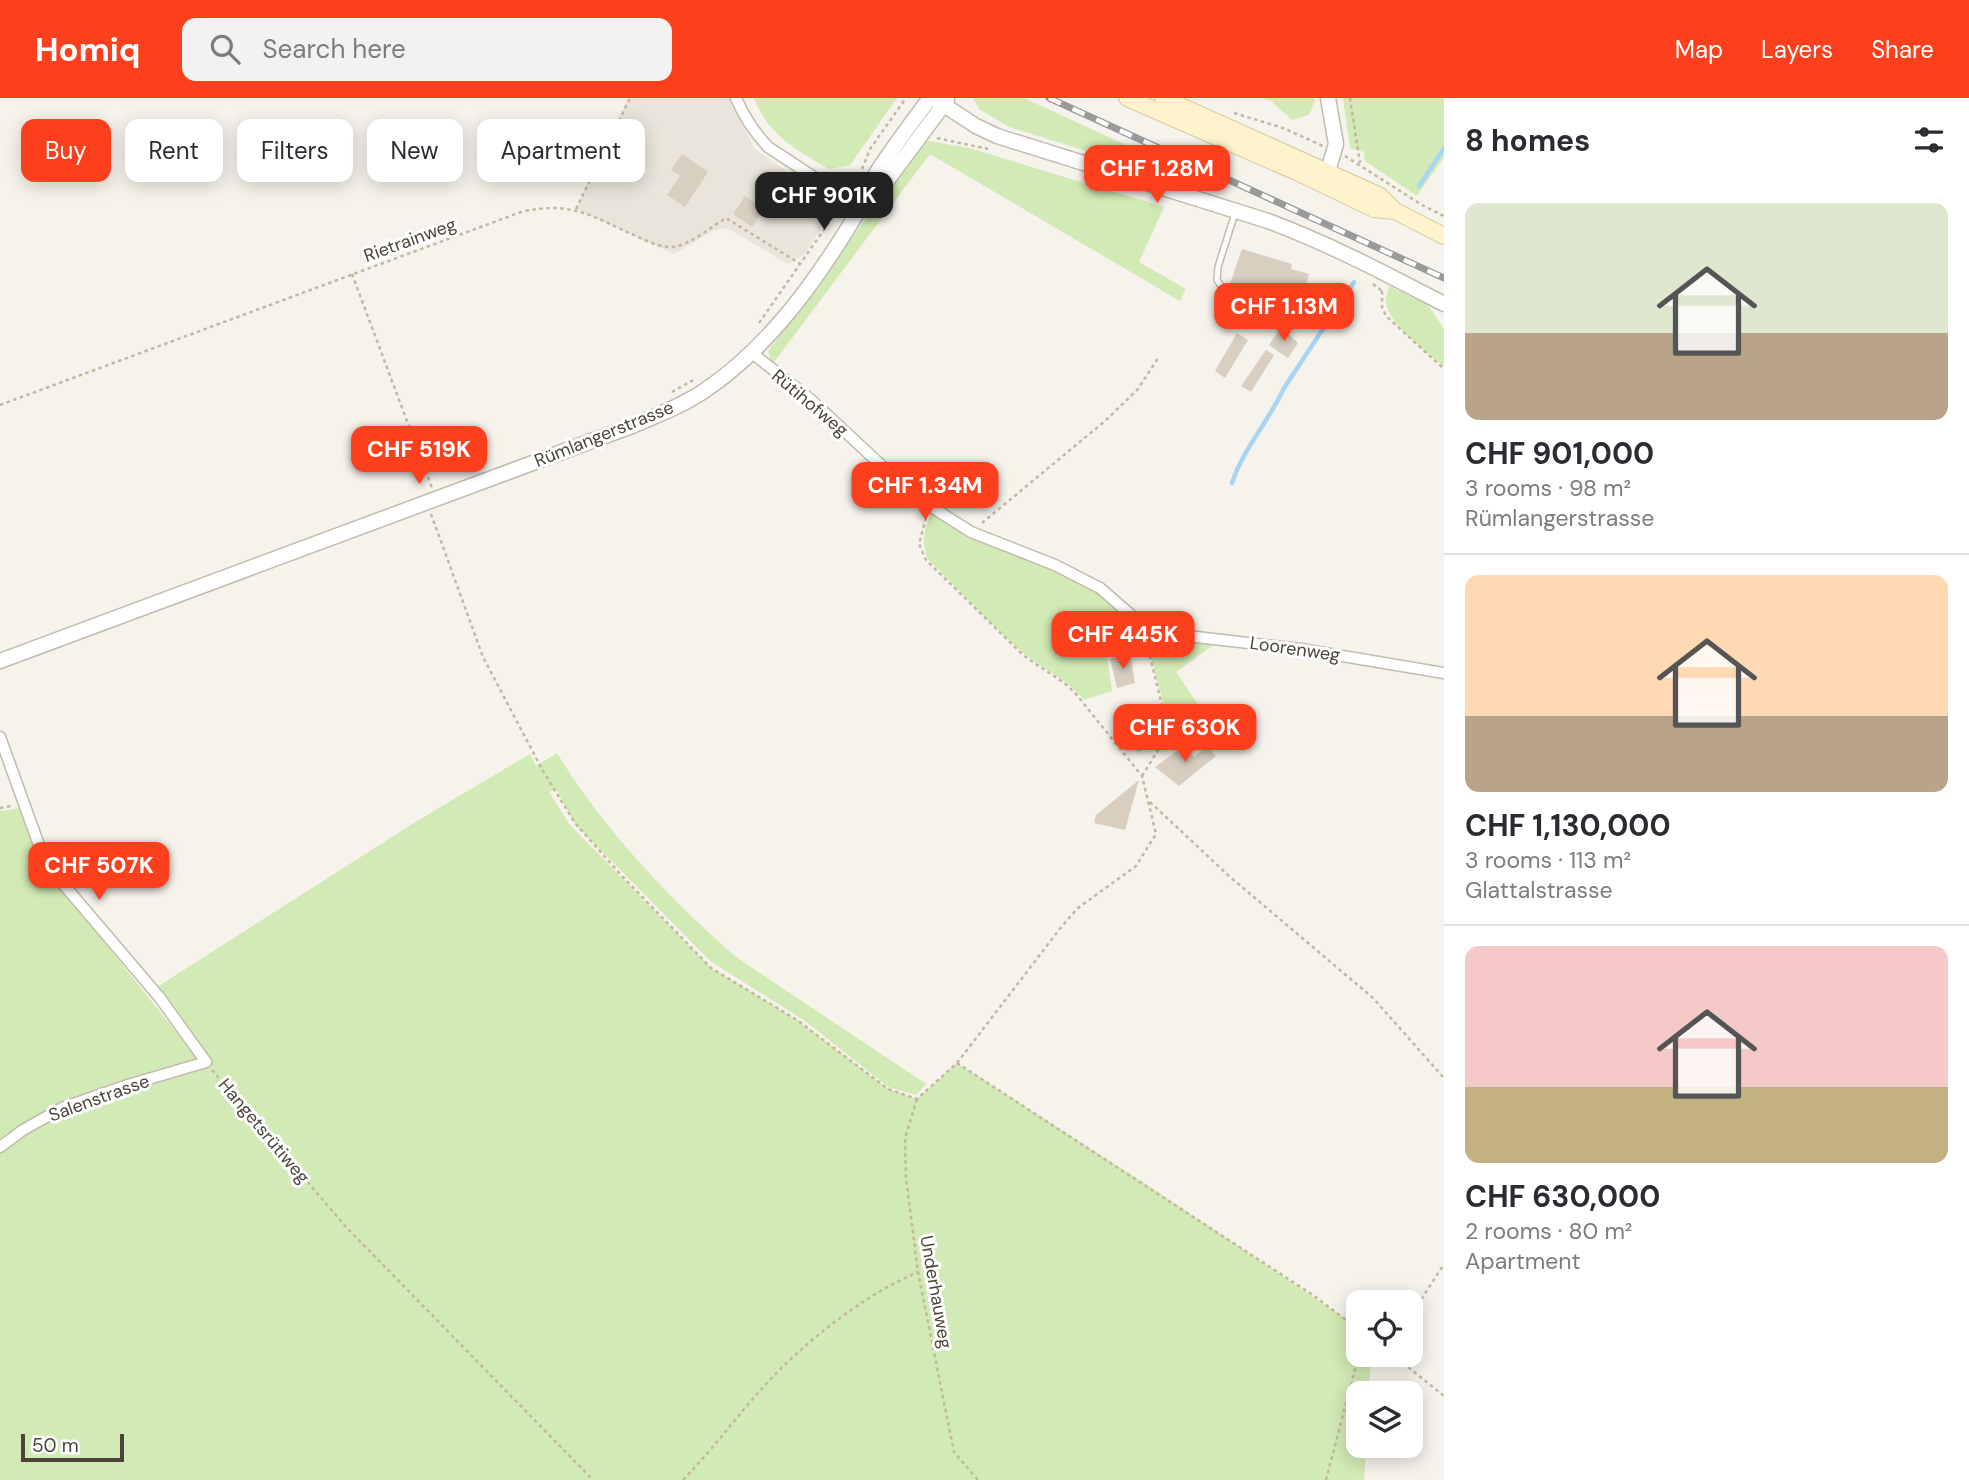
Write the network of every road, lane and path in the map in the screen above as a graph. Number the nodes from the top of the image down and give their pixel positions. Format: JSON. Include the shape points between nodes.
{"nodes":[{"id":1,"x":630,"y":98,"type":"edge"},
{"id":2,"x":736,"y":98,"type":"edge"},
{"id":3,"x":906,"y":98,"type":"edge"},
{"id":4,"x":1127,"y":98,"type":"edge"},
{"id":5,"x":1163,"y":98,"type":"edge"},
{"id":6,"x":1328,"y":98,"type":"edge"},
{"id":7,"x":1350,"y":98,"type":"edge"},
{"id":8,"x":939,"y":100,"type":"edge"},
{"id":9,"x":929,"y":134,"type":"dead end"},
{"id":10,"x":992,"y":150,"type":"dead end"},
{"id":11,"x":1360,"y":163,"type":"dead end"},
{"id":12,"x":1326,"y":178,"type":"junction"},
{"id":13,"x":846,"y":198,"type":"junction"},
{"id":14,"x":860,"y":208,"type":"junction"},
{"id":15,"x":576,"y":209,"type":"junction"},
{"id":16,"x":1235,"y":211,"type":"junction"},
{"id":17,"x":1444,"y":236,"type":"edge"},
{"id":18,"x":802,"y":264,"type":"junction"},
{"id":19,"x":352,"y":274,"type":"junction"},
{"id":20,"x":817,"y":275,"type":"junction"},
{"id":21,"x":1390,"y":276,"type":"junction"},
{"id":22,"x":1366,"y":280,"type":"dead end"},
{"id":23,"x":1381,"y":291,"type":"junction"},
{"id":24,"x":1247,"y":298,"type":"dead end"},
{"id":25,"x":1444,"y":304,"type":"edge"},
{"id":26,"x":759,"y":323,"type":"dead end"},
{"id":27,"x":752,"y":353,"type":"junction"},
{"id":28,"x":1158,"y":358,"type":"dead end"},
{"id":29,"x":1444,"y":369,"type":"edge"},
{"id":30,"x":696,"y":378,"type":"dead end"},
{"id":31,"x":665,"y":396,"type":"dead end"},
{"id":32,"x":0,"y":405,"type":"edge"},
{"id":33,"x":432,"y":501,"type":"junction"},
{"id":34,"x":927,"y":504,"type":"junction"},
{"id":35,"x":971,"y":532,"type":"junction"},
{"id":36,"x":1144,"y":635,"type":"junction"},
{"id":37,"x":0,"y":661,"type":"edge"},
{"id":38,"x":1444,"y":673,"type":"edge"},
{"id":39,"x":0,"y":737,"type":"edge"},
{"id":40,"x":1142,"y":776,"type":"junction"},
{"id":41,"x":1148,"y":800,"type":"junction"},
{"id":42,"x":206,"y":1062,"type":"junction"},
{"id":43,"x":957,"y":1063,"type":"junction"},
{"id":44,"x":1444,"y":1078,"type":"edge"},
{"id":45,"x":917,"y":1099,"type":"junction"},
{"id":46,"x":0,"y":1147,"type":"edge"},
{"id":47,"x":1444,"y":1264,"type":"edge"},
{"id":48,"x":918,"y":1272,"type":"junction"},
{"id":49,"x":1423,"y":1297,"type":"edge"},
{"id":50,"x":1346,"y":1320,"type":"edge"},
{"id":51,"x":1356,"y":1367,"type":"edge"},
{"id":52,"x":1408,"y":1367,"type":"edge"},
{"id":53,"x":1444,"y":1396,"type":"edge"},
{"id":54,"x":593,"y":1480,"type":"edge"},
{"id":55,"x":683,"y":1480,"type":"edge"},
{"id":56,"x":978,"y":1480,"type":"edge"},
{"id":57,"x":1326,"y":1480,"type":"edge"}],
"edges":[{"from":1,"to":15,"type":"path"},
{"from":2,"to":13,"type":"street","via":[[755,134],[768,147]]},
{"from":3,"to":13,"type":"path","via":[[870,149]]},
{"from":4,"to":12,"type":"main road"},
{"from":5,"to":12,"type":"main road"},
{"from":6,"to":12,"type":"street","via":[[1336,144]]},
{"from":7,"to":11,"type":"path"},
{"from":8,"to":14,"type":"street","name":"Rümlangerstrasse","via":[[886,182]]},
{"from":8,"to":16,"type":"street","via":[[997,136]]},
{"from":9,"to":10,"type":"path"},
{"from":12,"to":17,"type":"main road","via":[[1380,196],[1395,211]]},
{"from":13,"to":14,"type":"street"},
{"from":13,"to":18,"type":"path"},
{"from":14,"to":20,"type":"street","name":"Rümlangerstrasse"},
{"from":15,"to":18,"type":"path","name":"Rietrainweg","via":[[671,247],[726,218]]},
{"from":15,"to":19,"type":"path","name":"Rietrainweg","via":[[544,206],[521,212]]},
{"from":16,"to":21,"type":"street","via":[[1331,246]]},
{"from":16,"to":24,"type":"lane","via":[[1217,280]]},
{"from":18,"to":20,"type":"path","name":"Rietrainweg"},
{"from":18,"to":26,"type":"path"},
{"from":19,"to":32,"type":"path","name":"Rietrainweg"},
{"from":19,"to":33,"type":"path"},
{"from":20,"to":27,"type":"street","name":"Rümlangerstrasse"},
{"from":21,"to":23,"type":"path"},
{"from":21,"to":25,"type":"street"},
{"from":22,"to":23,"type":"path"},
{"from":23,"to":29,"type":"path","via":[[1386,316]]},
{"from":27,"to":33,"type":"street","name":"Rümlangerstrasse","via":[[671,410]]},
{"from":27,"to":34,"type":"street","name":"Rütihofweg"},
{"from":28,"to":35,"type":"path","via":[[1138,389],[1105,421]]},
{"from":30,"to":31,"type":"path"},
{"from":33,"to":37,"type":"street","name":"Rümlangerstrasse"},
{"from":33,"to":45,"type":"path","via":[[484,657],[542,771],[575,823],[711,968],[797,1020],[888,1089]]},
{"from":34,"to":35,"type":"street","name":"Rütihofweg"},
{"from":34,"to":40,"type":"path","via":[[919,544],[926,559],[1020,652],[1070,687]]},
{"from":35,"to":36,"type":"street","name":"Rütihofweg","via":[[1100,588],[1131,615]]},
{"from":36,"to":38,"type":"street","name":"Loorenweg","via":[[1301,649]]},
{"from":36,"to":40,"type":"path","via":[[1168,729]]},
{"from":39,"to":42,"type":"street","name":"Hangetsrütiweg","via":[[53,872],[160,998]]},
{"from":40,"to":41,"type":"path"},
{"from":41,"to":43,"type":"path","via":[[1156,834],[1136,866],[1078,908]]},
{"from":41,"to":44,"type":"path","via":[[1229,876],[1373,998]]},
{"from":42,"to":46,"type":"street","name":"Salenstrasse","via":[[62,1108]]},
{"from":42,"to":54,"type":"path","name":"Hangetsrütiweg","via":[[346,1227]]},
{"from":43,"to":45,"type":"path"},
{"from":43,"to":50,"type":"path"},
{"from":45,"to":48,"type":"path","name":"Underhauweg","via":[[905,1138]]},
{"from":47,"to":49,"type":"path"},
{"from":48,"to":55,"type":"path","via":[[898,1280],[814,1337],[758,1392]]},
{"from":48,"to":56,"type":"path","name":"Underhauweg","via":[[954,1452]]},
{"from":51,"to":57,"type":"path"},
{"from":52,"to":53,"type":"path"}]}
